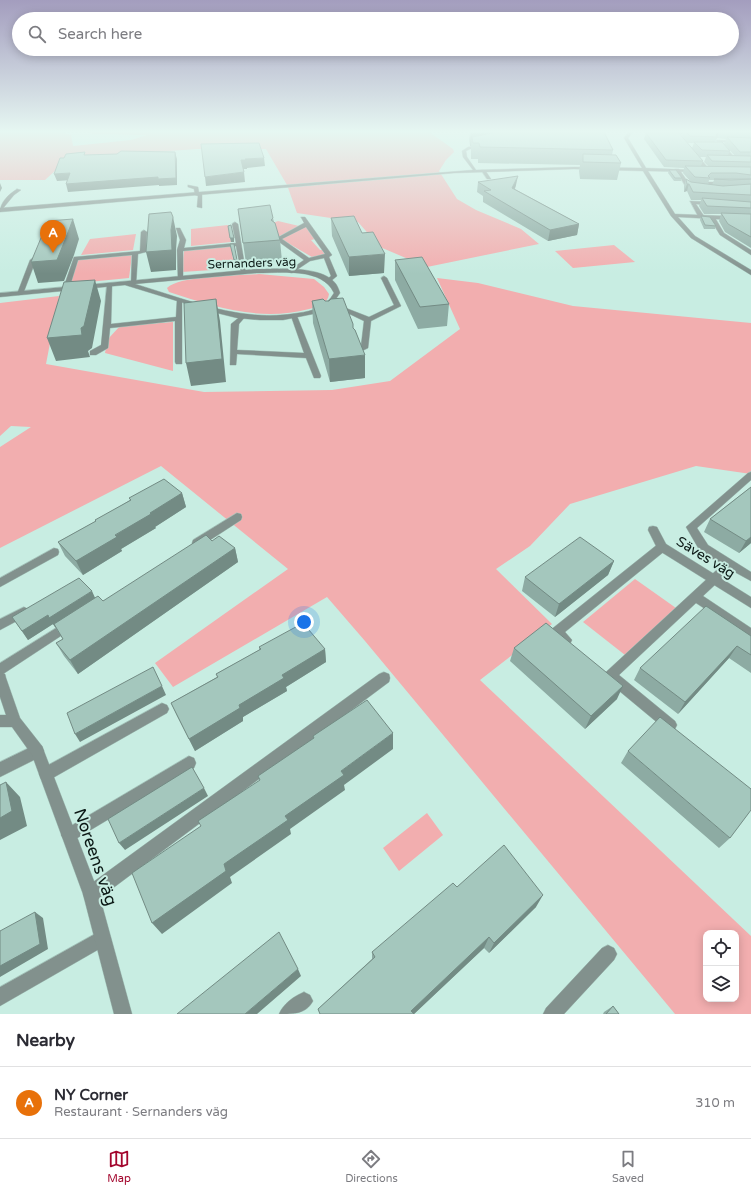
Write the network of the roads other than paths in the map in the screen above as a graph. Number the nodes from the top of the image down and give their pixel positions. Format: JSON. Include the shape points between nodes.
{"nodes":[{"id":1,"x":384,"y":179,"type":"edge"},
{"id":2,"x":651,"y":179,"type":"edge"},
{"id":3,"x":683,"y":179,"type":"edge"},
{"id":4,"x":733,"y":183,"type":"edge"},
{"id":5,"x":190,"y":186,"type":"dead end"},
{"id":6,"x":19,"y":190,"type":"dead end"},
{"id":7,"x":198,"y":195,"type":"junction"},
{"id":8,"x":0,"y":198,"type":"edge"},
{"id":9,"x":10,"y":198,"type":"junction"},
{"id":10,"x":720,"y":204,"type":"edge"},
{"id":11,"x":200,"y":207,"type":"dead end"},
{"id":12,"x":2,"y":210,"type":"edge"},
{"id":13,"x":673,"y":215,"type":"junction"},
{"id":14,"x":701,"y":216,"type":"junction"},
{"id":15,"x":712,"y":217,"type":"junction"},
{"id":16,"x":0,"y":218,"type":"edge"},
{"id":17,"x":303,"y":218,"type":"dead end"},
{"id":18,"x":751,"y":219,"type":"edge"},
{"id":19,"x":235,"y":224,"type":"dead end"},
{"id":20,"x":307,"y":224,"type":"junction"},
{"id":21,"x":178,"y":229,"type":"dead end"},
{"id":22,"x":144,"y":232,"type":"dead end"},
{"id":23,"x":239,"y":244,"type":"junction"},
{"id":24,"x":180,"y":250,"type":"junction"},
{"id":25,"x":135,"y":253,"type":"junction"},
{"id":26,"x":751,"y":253,"type":"edge"},
{"id":27,"x":326,"y":256,"type":"junction"},
{"id":28,"x":33,"y":260,"type":"edge"},
{"id":29,"x":308,"y":260,"type":"junction"},
{"id":30,"x":244,"y":272,"type":"junction"},
{"id":31,"x":290,"y":272,"type":"junction"},
{"id":32,"x":751,"y":274,"type":"edge"},
{"id":33,"x":180,"y":278,"type":"junction"},
{"id":34,"x":384,"y":278,"type":"dead end"},
{"id":35,"x":329,"y":280,"type":"junction"},
{"id":36,"x":130,"y":284,"type":"junction"},
{"id":37,"x":109,"y":285,"type":"junction"},
{"id":38,"x":66,"y":289,"type":"junction"},
{"id":39,"x":20,"y":294,"type":"junction"},
{"id":40,"x":0,"y":296,"type":"edge"},
{"id":41,"x":180,"y":300,"type":"junction"},
{"id":42,"x":330,"y":304,"type":"junction"},
{"id":43,"x":294,"y":316,"type":"junction"},
{"id":44,"x":242,"y":318,"type":"junction"},
{"id":45,"x":178,"y":319,"type":"junction"},
{"id":46,"x":368,"y":320,"type":"junction"},
{"id":47,"x":107,"y":326,"type":"junction"},
{"id":48,"x":358,"y":349,"type":"edge"},
{"id":49,"x":234,"y":352,"type":"junction"},
{"id":50,"x":93,"y":353,"type":"dead end"},
{"id":51,"x":309,"y":356,"type":"junction"},
{"id":52,"x":179,"y":362,"type":"dead end"},
{"id":53,"x":233,"y":362,"type":"dead end"},
{"id":54,"x":317,"y":376,"type":"dead end"},
{"id":55,"x":751,"y":475,"type":"edge"},
{"id":56,"x":237,"y":517,"type":"dead end"},
{"id":57,"x":653,"y":530,"type":"dead end"},
{"id":58,"x":662,"y":547,"type":"junction"},
{"id":59,"x":184,"y":551,"type":"edge"},
{"id":60,"x":54,"y":552,"type":"dead end"},
{"id":61,"x":730,"y":564,"type":"junction"},
{"id":62,"x":751,"y":577,"type":"edge"},
{"id":63,"x":714,"y":579,"type":"junction"},
{"id":64,"x":0,"y":583,"type":"edge"},
{"id":65,"x":696,"y":597,"type":"junction"},
{"id":66,"x":751,"y":603,"type":"edge"},
{"id":67,"x":33,"y":606,"type":"edge"},
{"id":68,"x":79,"y":619,"type":"edge"},
{"id":69,"x":0,"y":625,"type":"edge"},
{"id":70,"x":751,"y":634,"type":"edge"},
{"id":71,"x":575,"y":647,"type":"edge"},
{"id":72,"x":598,"y":666,"type":"edge"},
{"id":73,"x":0,"y":670,"type":"edge"},
{"id":74,"x":610,"y":676,"type":"junction"},
{"id":75,"x":0,"y":678,"type":"edge"},
{"id":76,"x":384,"y":678,"type":"dead end"},
{"id":77,"x":162,"y":709,"type":"dead end"},
{"id":78,"x":8,"y":721,"type":"edge"},
{"id":79,"x":680,"y":734,"type":"edge"},
{"id":80,"x":37,"y":751,"type":"junction"},
{"id":81,"x":189,"y":763,"type":"dead end"},
{"id":82,"x":0,"y":770,"type":"edge"},
{"id":83,"x":46,"y":774,"type":"junction"},
{"id":84,"x":69,"y":835,"type":"junction"},
{"id":85,"x":91,"y":894,"type":"junction"},
{"id":86,"x":102,"y":938,"type":"junction"},
{"id":87,"x":608,"y":954,"type":"dead end"},
{"id":88,"x":0,"y":997,"type":"edge"},
{"id":89,"x":304,"y":1001,"type":"dead end"},
{"id":90,"x":123,"y":1014,"type":"edge"},
{"id":91,"x":288,"y":1014,"type":"edge"},
{"id":92,"x":552,"y":1014,"type":"edge"}],
"edges":[{"from":1,"to":7,"type":"street"},
{"from":2,"to":13,"type":"street"},
{"from":3,"to":4,"type":"street","via":[[688,186],[711,190],[709,183]]},
{"from":5,"to":7,"type":"street","via":[[196,188]]},
{"from":6,"to":9,"type":"street"},
{"from":7,"to":11,"type":"street"},
{"from":7,"to":12,"type":"street"},
{"from":8,"to":9,"type":"street"},
{"from":9,"to":12,"type":"street"},
{"from":10,"to":14,"type":"street","via":[[692,202]]},
{"from":12,"to":16,"type":"street"},
{"from":13,"to":14,"type":"street"},
{"from":13,"to":32,"type":"street","via":[[693,237]]},
{"from":14,"to":15,"type":"street"},
{"from":15,"to":18,"type":"street","via":[[734,216]]},
{"from":15,"to":26,"type":"street","via":[[722,234]]},
{"from":17,"to":20,"type":"street"},
{"from":19,"to":23,"type":"street"},
{"from":20,"to":27,"type":"street","via":[[329,255]]},
{"from":20,"to":29,"type":"street","via":[[278,239]]},
{"from":21,"to":24,"type":"street","via":[[183,240]]},
{"from":22,"to":25,"type":"street","via":[[143,252]]},
{"from":23,"to":24,"type":"street"},
{"from":23,"to":30,"type":"street"},
{"from":24,"to":33,"type":"street"},
{"from":25,"to":36,"type":"street"},
{"from":25,"to":38,"type":"street","via":[[76,258]]},
{"from":27,"to":29,"type":"street"},
{"from":27,"to":35,"type":"street","via":[[334,276]]},
{"from":28,"to":39,"type":"street"},
{"from":29,"to":31,"type":"street"},
{"from":30,"to":31,"type":"street","name":"Sernanders väg"},
{"from":30,"to":33,"type":"street","name":"Sernanders väg"},
{"from":31,"to":35,"type":"street","name":"Sernanders väg","via":[[317,274]]},
{"from":33,"to":36,"type":"street","name":"Sernanders väg"},
{"from":34,"to":46,"type":"street","via":[[398,306]]},
{"from":35,"to":42,"type":"street","via":[[336,286],[338,293]]},
{"from":36,"to":37,"type":"street","name":"Sernanders väg"},
{"from":36,"to":41,"type":"street","name":"Sernanders väg"},
{"from":37,"to":38,"type":"street","name":"Sernanders väg"},
{"from":37,"to":47,"type":"street"},
{"from":38,"to":39,"type":"street","name":"Sernanders väg"},
{"from":39,"to":40,"type":"street","name":"Sernanders väg"},
{"from":41,"to":44,"type":"street","name":"Sernanders väg"},
{"from":41,"to":45,"type":"street"},
{"from":42,"to":43,"type":"street","name":"Sernanders väg","via":[[322,312]]},
{"from":42,"to":46,"type":"street"},
{"from":43,"to":44,"type":"street","name":"Sernanders väg"},
{"from":43,"to":51,"type":"street"},
{"from":44,"to":49,"type":"street","via":[[235,324]]},
{"from":45,"to":47,"type":"street"},
{"from":45,"to":52,"type":"street"},
{"from":46,"to":48,"type":"street","via":[[364,348]]},
{"from":47,"to":50,"type":"street","via":[[105,346]]},
{"from":49,"to":51,"type":"street"},
{"from":49,"to":53,"type":"street"},
{"from":51,"to":54,"type":"street"},
{"from":55,"to":61,"type":"street","via":[[691,528],[704,548]]},
{"from":56,"to":59,"type":"street"},
{"from":57,"to":58,"type":"street","name":"Säves väg"},
{"from":58,"to":63,"type":"street","name":"Säves väg"},
{"from":58,"to":71,"type":"street","via":[[557,632]]},
{"from":60,"to":64,"type":"street"},
{"from":61,"to":62,"type":"street"},
{"from":61,"to":63,"type":"street"},
{"from":63,"to":65,"type":"street"},
{"from":63,"to":66,"type":"street","name":"Säves väg"},
{"from":65,"to":70,"type":"street"},
{"from":65,"to":74,"type":"street"},
{"from":67,"to":69,"type":"street"},
{"from":68,"to":73,"type":"street"},
{"from":72,"to":74,"type":"street"},
{"from":74,"to":79,"type":"street"},
{"from":75,"to":78,"type":"street","name":"Noreens väg"},
{"from":76,"to":85,"type":"street"},
{"from":77,"to":83,"type":"street"},
{"from":78,"to":80,"type":"street","name":"Noreens väg"},
{"from":80,"to":82,"type":"street"},
{"from":80,"to":83,"type":"street","name":"Noreens väg"},
{"from":81,"to":84,"type":"street"},
{"from":83,"to":84,"type":"street","name":"Noreens väg"},
{"from":84,"to":85,"type":"street","name":"Noreens väg"},
{"from":85,"to":86,"type":"street","name":"Noreens väg"},
{"from":86,"to":88,"type":"street"},
{"from":86,"to":90,"type":"street","name":"Noreens väg"},
{"from":87,"to":92,"type":"street"},
{"from":89,"to":91,"type":"street"}]}
